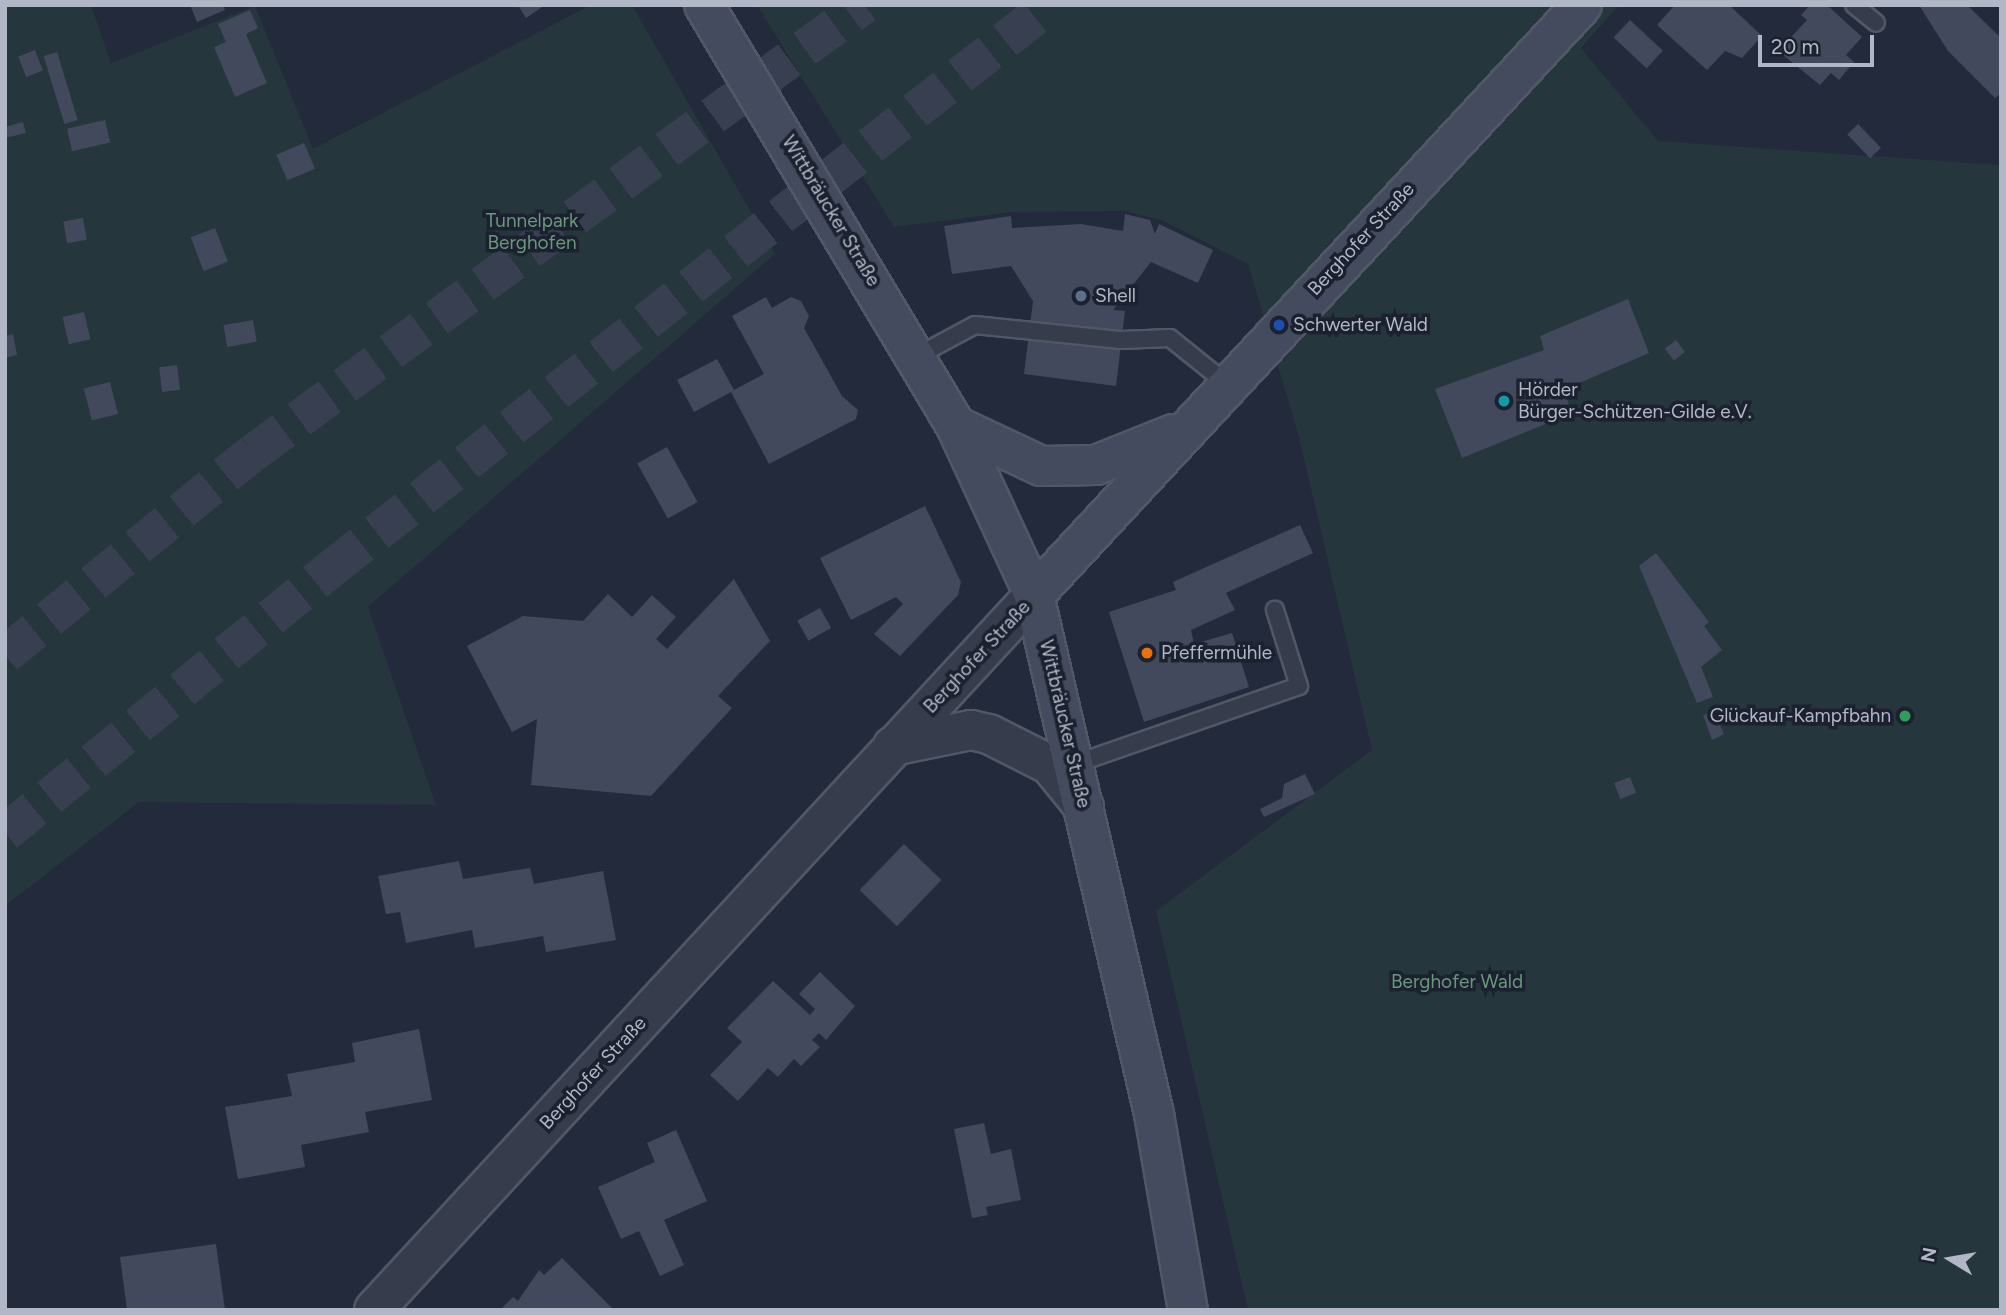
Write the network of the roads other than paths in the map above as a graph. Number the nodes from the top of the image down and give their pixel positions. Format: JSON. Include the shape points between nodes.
{"nodes":[{"id":1,"x":704,"y":5,"type":"edge"},
{"id":2,"x":1582,"y":5,"type":"edge"},
{"id":3,"x":1854,"y":5,"type":"edge"},
{"id":4,"x":1876,"y":23,"type":"dead end"},
{"id":5,"x":917,"y":356,"type":"junction"},
{"id":6,"x":1226,"y":383,"type":"junction"},
{"id":7,"x":956,"y":426,"type":"junction"},
{"id":8,"x":1182,"y":429,"type":"junction"},
{"id":9,"x":1034,"y":595,"type":"junction"},
{"id":10,"x":1275,"y":610,"type":"dead end"},
{"id":11,"x":893,"y":747,"type":"junction"},
{"id":12,"x":1075,"y":765,"type":"junction"},
{"id":13,"x":1084,"y":807,"type":"junction"},
{"id":14,"x":374,"y":1310,"type":"edge"},
{"id":15,"x":1188,"y":1310,"type":"edge"}],
"edges":[{"from":1,"to":5,"type":"main road","name":"Wittbräucker Straße"},
{"from":2,"to":6,"type":"main road","name":"Berghofer Straße"},
{"from":3,"to":4,"type":"lane"},
{"from":5,"to":6,"type":"lane","via":[[975,325],[1121,340],[1170,338]]},
{"from":5,"to":7,"type":"main road","name":"Wittbräucker Straße"},
{"from":6,"to":8,"type":"main road","name":"Berghofer Straße"},
{"from":7,"to":8,"type":"main road","via":[[1041,466],[1096,465]]},
{"from":7,"to":9,"type":"main road","name":"Wittbräucker Straße"},
{"from":8,"to":9,"type":"main road","name":"Berghofer Straße"},
{"from":9,"to":11,"type":"street","name":"Berghofer Straße"},
{"from":9,"to":12,"type":"main road","name":"Wittbräucker Straße"},
{"from":10,"to":12,"type":"lane","via":[[1299,685]]},
{"from":11,"to":13,"type":"street","via":[[971,730],[989,734],[1050,765]]},
{"from":11,"to":14,"type":"street","name":"Berghofer Straße"},
{"from":12,"to":13,"type":"main road","name":"Wittbräucker Straße"},
{"from":13,"to":15,"type":"main road","name":"Wittbräucker Straße","via":[[1154,1114]]}]}
